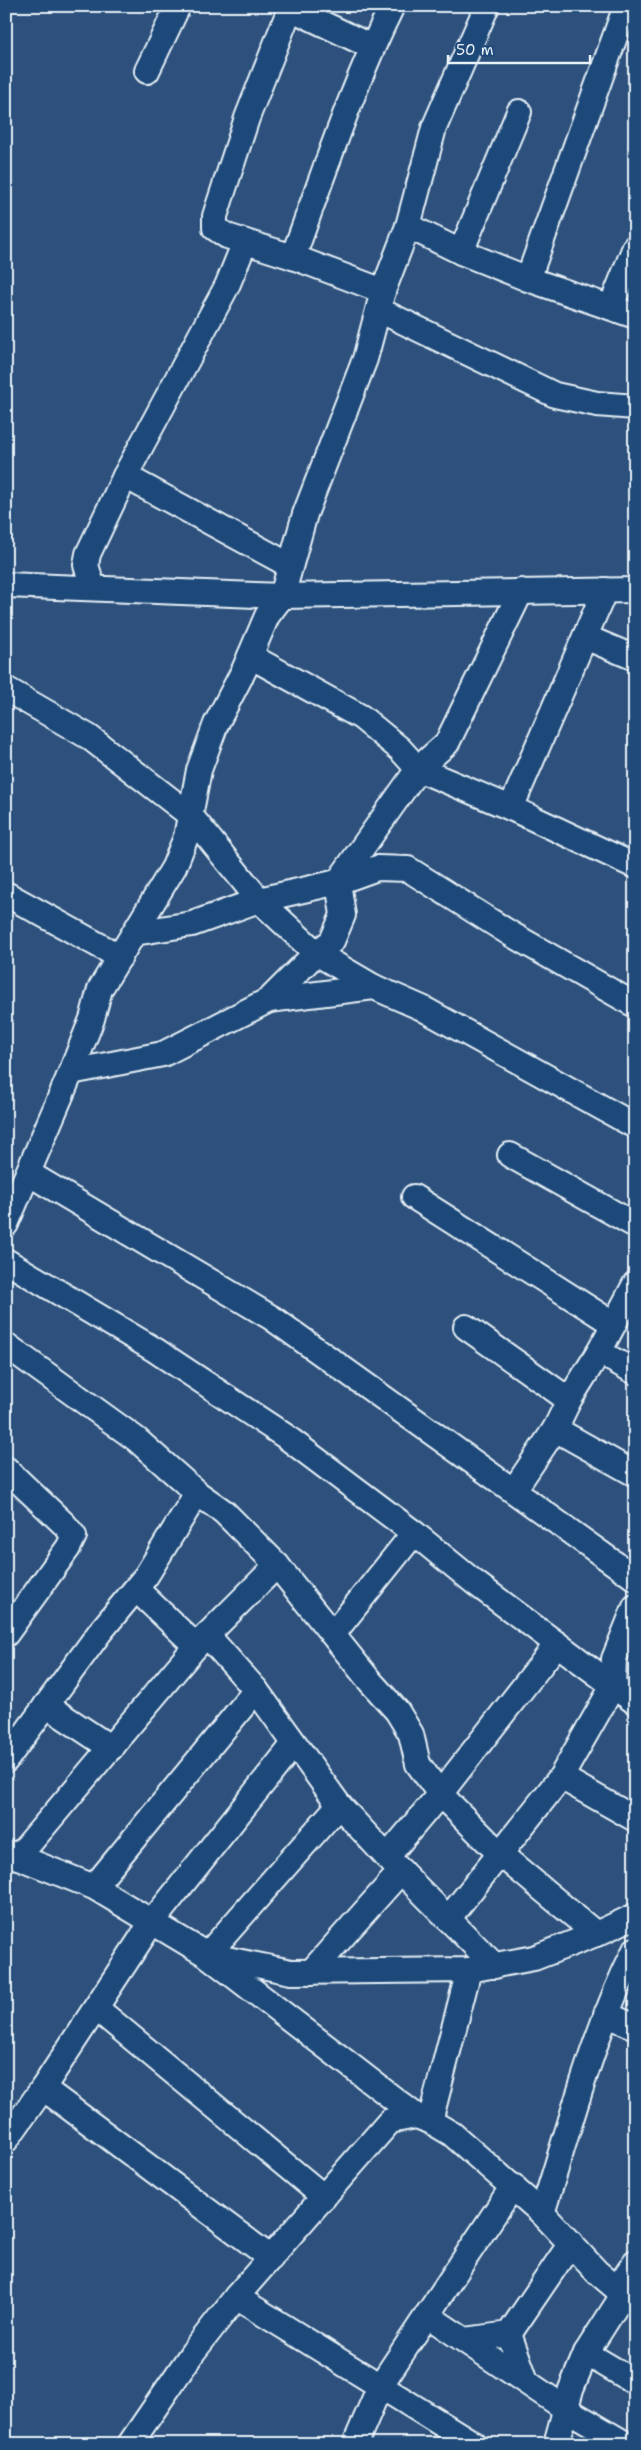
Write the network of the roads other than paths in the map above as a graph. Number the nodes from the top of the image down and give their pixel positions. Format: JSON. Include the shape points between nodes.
{"nodes":[{"id":1,"x":178,"y":6,"type":"edge"},
{"id":2,"x":392,"y":6,"type":"edge"},
{"id":3,"x":487,"y":6,"type":"edge"},
{"id":4,"x":626,"y":6,"type":"edge"},
{"id":5,"x":291,"y":7,"type":"edge"},
{"id":6,"x":372,"y":47,"type":"junction"},
{"id":7,"x":147,"y":72,"type":"dead end"},
{"id":8,"x":519,"y":112,"type":"dead end"},
{"id":9,"x":408,"y":226,"type":"junction"},
{"id":10,"x":245,"y":242,"type":"junction"},
{"id":11,"x":635,"y":247,"type":"edge"},
{"id":12,"x":461,"y":252,"type":"junction"},
{"id":13,"x":293,"y":257,"type":"junction"},
{"id":14,"x":528,"y":279,"type":"junction"},
{"id":15,"x":381,"y":300,"type":"junction"},
{"id":16,"x":611,"y":307,"type":"junction"},
{"id":17,"x":635,"y":316,"type":"edge"},
{"id":18,"x":635,"y":407,"type":"edge"},
{"id":19,"x":125,"y":476,"type":"junction"},
{"id":20,"x":289,"y":565,"type":"junction"},
{"id":21,"x":6,"y":585,"type":"edge"},
{"id":22,"x":93,"y":588,"type":"junction"},
{"id":23,"x":605,"y":590,"type":"junction"},
{"id":24,"x":635,"y":590,"type":"edge"},
{"id":25,"x":522,"y":591,"type":"junction"},
{"id":26,"x":282,"y":596,"type":"junction"},
{"id":27,"x":585,"y":637,"type":"junction"},
{"id":28,"x":250,"y":656,"type":"junction"},
{"id":29,"x":635,"y":658,"type":"edge"},
{"id":30,"x":6,"y":690,"type":"edge"},
{"id":31,"x":418,"y":769,"type":"junction"},
{"id":32,"x":511,"y":808,"type":"junction"},
{"id":33,"x":190,"y":815,"type":"junction"},
{"id":34,"x":635,"y":866,"type":"edge"},
{"id":35,"x":338,"y":882,"type":"junction"},
{"id":36,"x":6,"y":894,"type":"edge"},
{"id":37,"x":260,"y":900,"type":"junction"},
{"id":38,"x":134,"y":933,"type":"junction"},
{"id":39,"x":316,"y":953,"type":"junction"},
{"id":40,"x":120,"y":957,"type":"junction"},
{"id":41,"x":374,"y":987,"type":"junction"},
{"id":42,"x":269,"y":1000,"type":"junction"},
{"id":43,"x":635,"y":1005,"type":"edge"},
{"id":44,"x":71,"y":1072,"type":"junction"},
{"id":45,"x":635,"y":1126,"type":"edge"},
{"id":46,"x":510,"y":1155,"type":"dead end"},
{"id":47,"x":28,"y":1173,"type":"junction"},
{"id":48,"x":414,"y":1197,"type":"dead end"},
{"id":49,"x":6,"y":1224,"type":"edge"},
{"id":50,"x":635,"y":1225,"type":"edge"},
{"id":51,"x":6,"y":1261,"type":"edge"},
{"id":52,"x":635,"y":1284,"type":"edge"},
{"id":53,"x":612,"y":1324,"type":"junction"},
{"id":54,"x":466,"y":1327,"type":"dead end"},
{"id":55,"x":6,"y":1344,"type":"edge"},
{"id":56,"x":599,"y":1352,"type":"junction"},
{"id":57,"x":635,"y":1372,"type":"edge"},
{"id":58,"x":569,"y":1400,"type":"junction"},
{"id":59,"x":555,"y":1429,"type":"junction"},
{"id":60,"x":635,"y":1474,"type":"edge"},
{"id":61,"x":10,"y":1483,"type":"edge"},
{"id":62,"x":514,"y":1490,"type":"junction"},
{"id":63,"x":197,"y":1493,"type":"junction"},
{"id":64,"x":414,"y":1533,"type":"junction"},
{"id":65,"x":277,"y":1565,"type":"junction"},
{"id":66,"x":635,"y":1578,"type":"edge"},
{"id":67,"x":136,"y":1589,"type":"junction"},
{"id":68,"x":632,"y":1620,"type":"edge"},
{"id":69,"x":6,"y":1634,"type":"edge"},
{"id":70,"x":333,"y":1634,"type":"junction"},
{"id":71,"x":201,"y":1640,"type":"junction"},
{"id":72,"x":557,"y":1644,"type":"junction"},
{"id":73,"x":612,"y":1686,"type":"junction"},
{"id":74,"x":256,"y":1690,"type":"junction"},
{"id":75,"x":635,"y":1702,"type":"edge"},
{"id":76,"x":46,"y":1705,"type":"junction"},
{"id":77,"x":294,"y":1744,"type":"junction"},
{"id":78,"x":111,"y":1748,"type":"junction"},
{"id":79,"x":6,"y":1760,"type":"edge"},
{"id":80,"x":561,"y":1777,"type":"junction"},
{"id":81,"x":440,"y":1794,"type":"junction"},
{"id":82,"x":339,"y":1805,"type":"junction"},
{"id":83,"x":635,"y":1819,"type":"edge"},
{"id":84,"x":499,"y":1853,"type":"junction"},
{"id":85,"x":12,"y":1855,"type":"edge"},
{"id":86,"x":394,"y":1864,"type":"junction"},
{"id":87,"x":94,"y":1887,"type":"junction"},
{"id":88,"x":635,"y":1916,"type":"edge"},
{"id":89,"x":448,"y":1918,"type":"junction"},
{"id":90,"x":152,"y":1922,"type":"junction"},
{"id":91,"x":596,"y":1934,"type":"junction"},
{"id":92,"x":635,"y":1950,"type":"edge"},
{"id":93,"x":207,"y":1955,"type":"junction"},
{"id":94,"x":495,"y":1966,"type":"junction"},
{"id":95,"x":470,"y":1970,"type":"junction"},
{"id":96,"x":310,"y":1972,"type":"junction"},
{"id":97,"x":96,"y":2008,"type":"junction"},
{"id":98,"x":606,"y":2014,"type":"junction"},
{"id":99,"x":635,"y":2026,"type":"edge"},
{"id":100,"x":43,"y":2088,"type":"junction"},
{"id":101,"x":423,"y":2118,"type":"junction"},
{"id":102,"x":6,"y":2140,"type":"edge"},
{"id":103,"x":513,"y":2186,"type":"junction"},
{"id":104,"x":324,"y":2197,"type":"junction"},
{"id":105,"x":542,"y":2213,"type":"junction"},
{"id":106,"x":571,"y":2243,"type":"junction"},
{"id":107,"x":270,"y":2258,"type":"junction"},
{"id":108,"x":635,"y":2262,"type":"edge"},
{"id":109,"x":625,"y":2296,"type":"edge"},
{"id":110,"x":236,"y":2297,"type":"junction"},
{"id":111,"x":427,"y":2315,"type":"junction"},
{"id":112,"x":509,"y":2334,"type":"junction"},
{"id":113,"x":465,"y":2340,"type":"junction"},
{"id":114,"x":586,"y":2353,"type":"junction"},
{"id":115,"x":526,"y":2382,"type":"junction"},
{"id":116,"x":635,"y":2382,"type":"edge"},
{"id":117,"x":380,"y":2386,"type":"junction"},
{"id":118,"x":566,"y":2409,"type":"junction"},
{"id":119,"x":130,"y":2444,"type":"edge"},
{"id":120,"x":355,"y":2444,"type":"edge"},
{"id":121,"x":474,"y":2444,"type":"edge"},
{"id":122,"x":556,"y":2444,"type":"edge"},
{"id":123,"x":626,"y":2444,"type":"edge"}],
"edges":[{"from":1,"to":7,"type":"street"},
{"from":2,"to":6,"type":"street"},
{"from":3,"to":9,"type":"street","via":[[434,128]]},
{"from":4,"to":14,"type":"street"},
{"from":5,"to":6,"type":"street"},
{"from":5,"to":10,"type":"street","via":[[247,118],[215,216],[215,228]]},
{"from":6,"to":13,"type":"street"},
{"from":8,"to":12,"type":"street"},
{"from":9,"to":12,"type":"street"},
{"from":9,"to":15,"type":"street"},
{"from":10,"to":13,"type":"street"},
{"from":10,"to":19,"type":"street","via":[[228,286]]},
{"from":11,"to":16,"type":"street"},
{"from":12,"to":14,"type":"street"},
{"from":13,"to":15,"type":"street"},
{"from":14,"to":16,"type":"street"},
{"from":15,"to":18,"type":"street","via":[[554,395],[597,404]]},
{"from":15,"to":20,"type":"street","via":[[365,359],[305,514]]},
{"from":16,"to":17,"type":"street"},
{"from":19,"to":20,"type":"street"},
{"from":19,"to":22,"type":"street","via":[[88,554],[86,564]]},
{"from":20,"to":26,"type":"street"},
{"from":21,"to":22,"type":"street"},
{"from":22,"to":26,"type":"street"},
{"from":23,"to":24,"type":"street"},
{"from":23,"to":25,"type":"street"},
{"from":23,"to":27,"type":"street"},
{"from":25,"to":26,"type":"street"},
{"from":25,"to":31,"type":"street","via":[[447,743]]},
{"from":26,"to":28,"type":"street","via":[[267,616]]},
{"from":27,"to":29,"type":"street"},
{"from":27,"to":32,"type":"street"},
{"from":28,"to":31,"type":"street","via":[[361,717],[400,749]]},
{"from":28,"to":33,"type":"street","via":[[208,743]]},
{"from":30,"to":33,"type":"street","via":[[89,737]]},
{"from":31,"to":32,"type":"street"},
{"from":31,"to":35,"type":"street"},
{"from":32,"to":34,"type":"street"},
{"from":33,"to":37,"type":"street"},
{"from":33,"to":38,"type":"street","via":[[186,837],[174,867]]},
{"from":35,"to":37,"type":"street"},
{"from":35,"to":39,"type":"street","via":[[343,915],[332,941]]},
{"from":35,"to":43,"type":"street","via":[[377,868],[408,869],[511,934]]},
{"from":36,"to":40,"type":"street"},
{"from":37,"to":38,"type":"street","via":[[192,924]]},
{"from":37,"to":39,"type":"street"},
{"from":38,"to":40,"type":"street"},
{"from":39,"to":41,"type":"street"},
{"from":39,"to":42,"type":"street"},
{"from":40,"to":44,"type":"street","via":[[100,989]]},
{"from":41,"to":42,"type":"street"},
{"from":41,"to":45,"type":"street","via":[[422,1008]]},
{"from":42,"to":44,"type":"street","via":[[163,1054]]},
{"from":44,"to":47,"type":"street"},
{"from":46,"to":50,"type":"street"},
{"from":47,"to":49,"type":"street"},
{"from":47,"to":62,"type":"street","via":[[272,1318]]},
{"from":48,"to":53,"type":"street"},
{"from":51,"to":64,"type":"street","via":[[155,1350],[285,1436]]},
{"from":52,"to":53,"type":"street"},
{"from":53,"to":56,"type":"street"},
{"from":54,"to":58,"type":"street"},
{"from":55,"to":63,"type":"street","via":[[136,1439]]},
{"from":56,"to":57,"type":"street"},
{"from":56,"to":58,"type":"street"},
{"from":58,"to":59,"type":"street"},
{"from":59,"to":60,"type":"street"},
{"from":59,"to":62,"type":"street"},
{"from":61,"to":69,"type":"street","via":[[65,1525],[74,1536]]},
{"from":62,"to":66,"type":"street"},
{"from":63,"to":65,"type":"street","via":[[224,1512]]},
{"from":63,"to":67,"type":"street"},
{"from":64,"to":70,"type":"street"},
{"from":64,"to":72,"type":"street"},
{"from":65,"to":70,"type":"street"},
{"from":65,"to":71,"type":"street"},
{"from":67,"to":71,"type":"street"},
{"from":67,"to":76,"type":"street"},
{"from":68,"to":73,"type":"street","via":[[614,1659]]},
{"from":70,"to":81,"type":"street","via":[[397,1711],[411,1734],[418,1764]]},
{"from":71,"to":74,"type":"street"},
{"from":71,"to":78,"type":"street"},
{"from":72,"to":73,"type":"street"},
{"from":72,"to":81,"type":"street"},
{"from":73,"to":75,"type":"street"},
{"from":73,"to":80,"type":"street"},
{"from":74,"to":77,"type":"street"},
{"from":74,"to":87,"type":"street"},
{"from":76,"to":78,"type":"street"},
{"from":76,"to":79,"type":"street"},
{"from":77,"to":82,"type":"street"},
{"from":77,"to":90,"type":"street"},
{"from":78,"to":85,"type":"street"},
{"from":80,"to":83,"type":"street"},
{"from":80,"to":84,"type":"street"},
{"from":81,"to":84,"type":"street"},
{"from":81,"to":86,"type":"street"},
{"from":82,"to":86,"type":"street"},
{"from":82,"to":93,"type":"street"},
{"from":84,"to":89,"type":"street"},
{"from":84,"to":91,"type":"street"},
{"from":85,"to":87,"type":"street"},
{"from":86,"to":89,"type":"street"},
{"from":86,"to":96,"type":"street"},
{"from":87,"to":90,"type":"street"},
{"from":88,"to":91,"type":"street"},
{"from":89,"to":94,"type":"street"},
{"from":90,"to":93,"type":"street"},
{"from":90,"to":97,"type":"street"},
{"from":91,"to":94,"type":"street","via":[[534,1958]]},
{"from":92,"to":98,"type":"street"},
{"from":93,"to":96,"type":"street","via":[[291,1972]]},
{"from":93,"to":101,"type":"street"},
{"from":94,"to":95,"type":"street"},
{"from":95,"to":96,"type":"street"},
{"from":95,"to":101,"type":"street"},
{"from":97,"to":100,"type":"street"},
{"from":97,"to":104,"type":"street"},
{"from":98,"to":99,"type":"street"},
{"from":98,"to":105,"type":"street","via":[[592,2048]]},
{"from":100,"to":102,"type":"street"},
{"from":100,"to":107,"type":"street"},
{"from":101,"to":103,"type":"street","via":[[452,2134]]},
{"from":101,"to":104,"type":"street","via":[[390,2120]]},
{"from":103,"to":105,"type":"street"},
{"from":103,"to":111,"type":"street"},
{"from":104,"to":107,"type":"street"},
{"from":105,"to":106,"type":"street"},
{"from":106,"to":109,"type":"street"},
{"from":106,"to":112,"type":"street"},
{"from":107,"to":110,"type":"street"},
{"from":108,"to":109,"type":"street"},
{"from":109,"to":114,"type":"street"},
{"from":110,"to":117,"type":"street"},
{"from":110,"to":119,"type":"street","via":[[193,2352]]},
{"from":111,"to":113,"type":"street"},
{"from":111,"to":117,"type":"street"},
{"from":112,"to":113,"type":"street"},
{"from":112,"to":115,"type":"street"},
{"from":113,"to":115,"type":"street"},
{"from":114,"to":116,"type":"street"},
{"from":114,"to":118,"type":"street"},
{"from":115,"to":118,"type":"street"},
{"from":117,"to":120,"type":"street"},
{"from":117,"to":121,"type":"street"},
{"from":118,"to":122,"type":"street"},
{"from":118,"to":123,"type":"street"}]}
